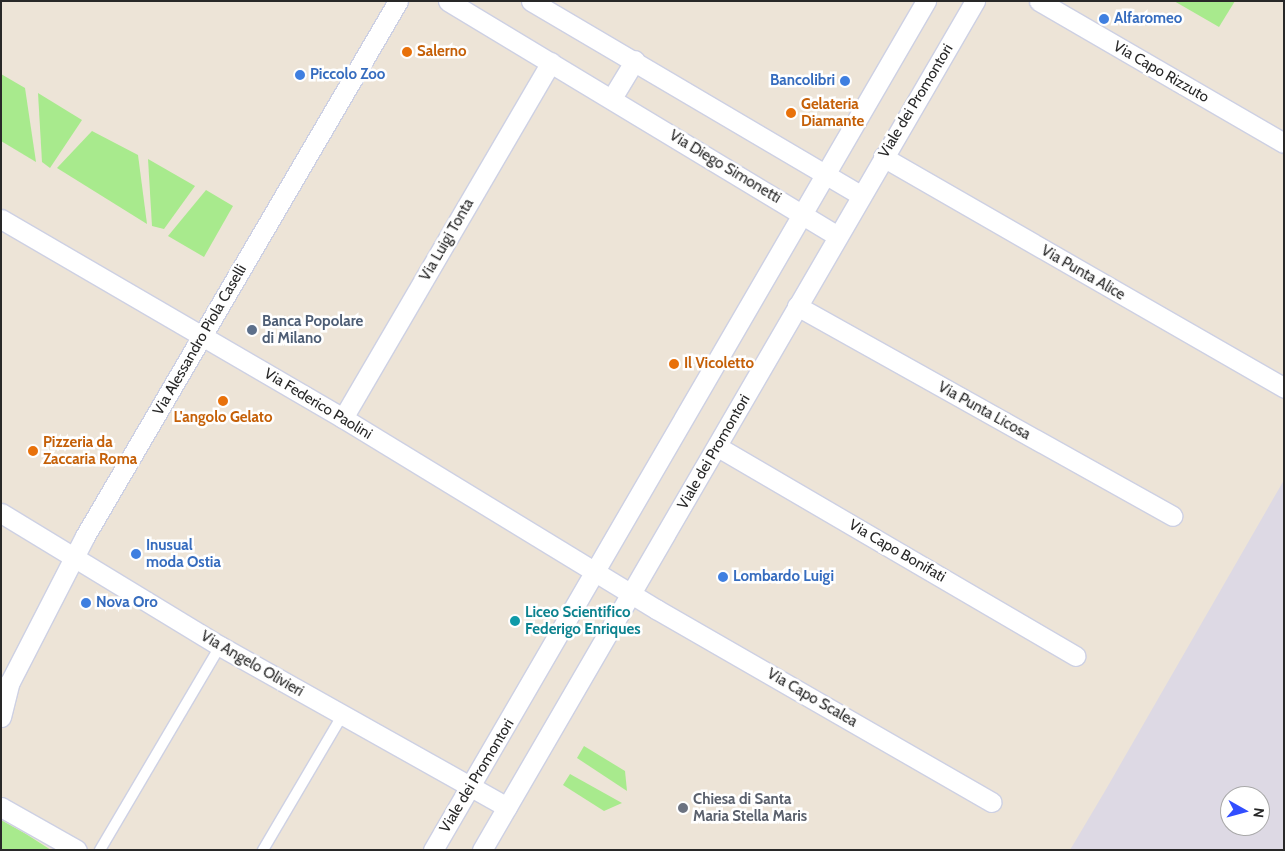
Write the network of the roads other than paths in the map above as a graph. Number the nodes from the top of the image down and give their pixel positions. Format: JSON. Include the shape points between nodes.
{"nodes":[{"id":1,"x":398,"y":1,"type":"edge"},
{"id":2,"x":448,"y":1,"type":"edge"},
{"id":3,"x":531,"y":1,"type":"edge"},
{"id":4,"x":926,"y":1,"type":"edge"},
{"id":5,"x":975,"y":1,"type":"edge"},
{"id":6,"x":1039,"y":1,"type":"edge"},
{"id":7,"x":635,"y":60,"type":"junction"},
{"id":8,"x":551,"y":62,"type":"junction"},
{"id":9,"x":612,"y":98,"type":"junction"},
{"id":10,"x":1284,"y":142,"type":"edge"},
{"id":11,"x":882,"y":157,"type":"junction"},
{"id":12,"x":826,"y":174,"type":"junction"},
{"id":13,"x":860,"y":195,"type":"junction"},
{"id":14,"x":802,"y":214,"type":"junction"},
{"id":15,"x":1,"y":219,"type":"edge"},
{"id":16,"x":837,"y":236,"type":"junction"},
{"id":17,"x":797,"y":306,"type":"junction"},
{"id":18,"x":203,"y":335,"type":"junction"},
{"id":19,"x":1284,"y":388,"type":"edge"},
{"id":20,"x":343,"y":418,"type":"junction"},
{"id":21,"x":718,"y":447,"type":"junction"},
{"id":22,"x":1,"y":513,"type":"edge"},
{"id":23,"x":1172,"y":516,"type":"dead end"},
{"id":24,"x":76,"y":556,"type":"junction"},
{"id":25,"x":597,"y":574,"type":"junction"},
{"id":26,"x":632,"y":595,"type":"junction"},
{"id":27,"x":220,"y":646,"type":"junction"},
{"id":28,"x":1075,"y":656,"type":"dead end"},
{"id":29,"x":6,"y":686,"type":"edge"},
{"id":30,"x":342,"y":716,"type":"junction"},
{"id":31,"x":1,"y":717,"type":"edge"},
{"id":32,"x":472,"y":785,"type":"junction"},
{"id":33,"x":991,"y":802,"type":"dead end"},
{"id":34,"x":1,"y":807,"type":"edge"},
{"id":35,"x":507,"y":807,"type":"junction"},
{"id":36,"x":77,"y":850,"type":"edge"},
{"id":37,"x":100,"y":850,"type":"edge"},
{"id":38,"x":264,"y":850,"type":"edge"},
{"id":39,"x":433,"y":850,"type":"edge"},
{"id":40,"x":482,"y":850,"type":"edge"}],
"edges":[{"from":1,"to":18,"type":"street","name":"Via Alessandro Piola Caselli"},
{"from":2,"to":8,"type":"street","name":"Via Diego Simonetti"},
{"from":3,"to":7,"type":"street"},
{"from":4,"to":12,"type":"street","name":"Viale dei Promontori"},
{"from":5,"to":11,"type":"street","name":"Viale dei Promontori"},
{"from":6,"to":10,"type":"street","name":"Via Capo Rizzuto"},
{"from":7,"to":9,"type":"street"},
{"from":7,"to":12,"type":"street"},
{"from":8,"to":9,"type":"street","name":"Via Diego Simonetti"},
{"from":8,"to":20,"type":"street","name":"Via Luigi Tonta"},
{"from":9,"to":14,"type":"street","name":"Via Diego Simonetti"},
{"from":11,"to":13,"type":"street","name":"Viale dei Promontori"},
{"from":11,"to":19,"type":"street","name":"Via Punta Alice"},
{"from":12,"to":13,"type":"street"},
{"from":12,"to":14,"type":"street","name":"Viale dei Promontori"},
{"from":13,"to":16,"type":"street","name":"Viale dei Promontori"},
{"from":14,"to":16,"type":"street","name":"Via Diego Simonetti"},
{"from":14,"to":25,"type":"street","name":"Viale dei Promontori"},
{"from":15,"to":18,"type":"street","name":"Via Federico Paolini"},
{"from":16,"to":17,"type":"street","name":"Viale dei Promontori"},
{"from":17,"to":21,"type":"street","name":"Viale dei Promontori"},
{"from":17,"to":23,"type":"street","name":"Via Punta Licosa"},
{"from":18,"to":20,"type":"street","name":"Via Federico Paolini"},
{"from":18,"to":24,"type":"street","name":"Via Alessandro Piola Caselli"},
{"from":20,"to":25,"type":"street","name":"Via Federico Paolini"},
{"from":21,"to":26,"type":"street","name":"Viale dei Promontori"},
{"from":21,"to":28,"type":"street","name":"Via Capo Bonifati"},
{"from":22,"to":24,"type":"street","name":"Via Angelo Olivieri"},
{"from":24,"to":27,"type":"street","name":"Via Angelo Olivieri"},
{"from":24,"to":29,"type":"street","name":"Via Alessandro Piola Caselli"},
{"from":25,"to":26,"type":"street","name":"Via Federico Paolini"},
{"from":25,"to":32,"type":"street","name":"Viale dei Promontori"},
{"from":26,"to":33,"type":"street","name":"Via Capo Scalea"},
{"from":26,"to":35,"type":"street","name":"Viale dei Promontori"},
{"from":27,"to":30,"type":"street","name":"Via Angelo Olivieri"},
{"from":27,"to":37,"type":"lane"},
{"from":29,"to":31,"type":"street","name":"Via Alessandro Piola Caselli"},
{"from":30,"to":32,"type":"street","name":"Via Angelo Olivieri"},
{"from":30,"to":38,"type":"lane"},
{"from":32,"to":35,"type":"street","name":"Via Angelo Olivieri"},
{"from":32,"to":39,"type":"street","name":"Viale dei Promontori"},
{"from":34,"to":36,"type":"street"},
{"from":35,"to":40,"type":"street","name":"Viale dei Promontori"}]}
